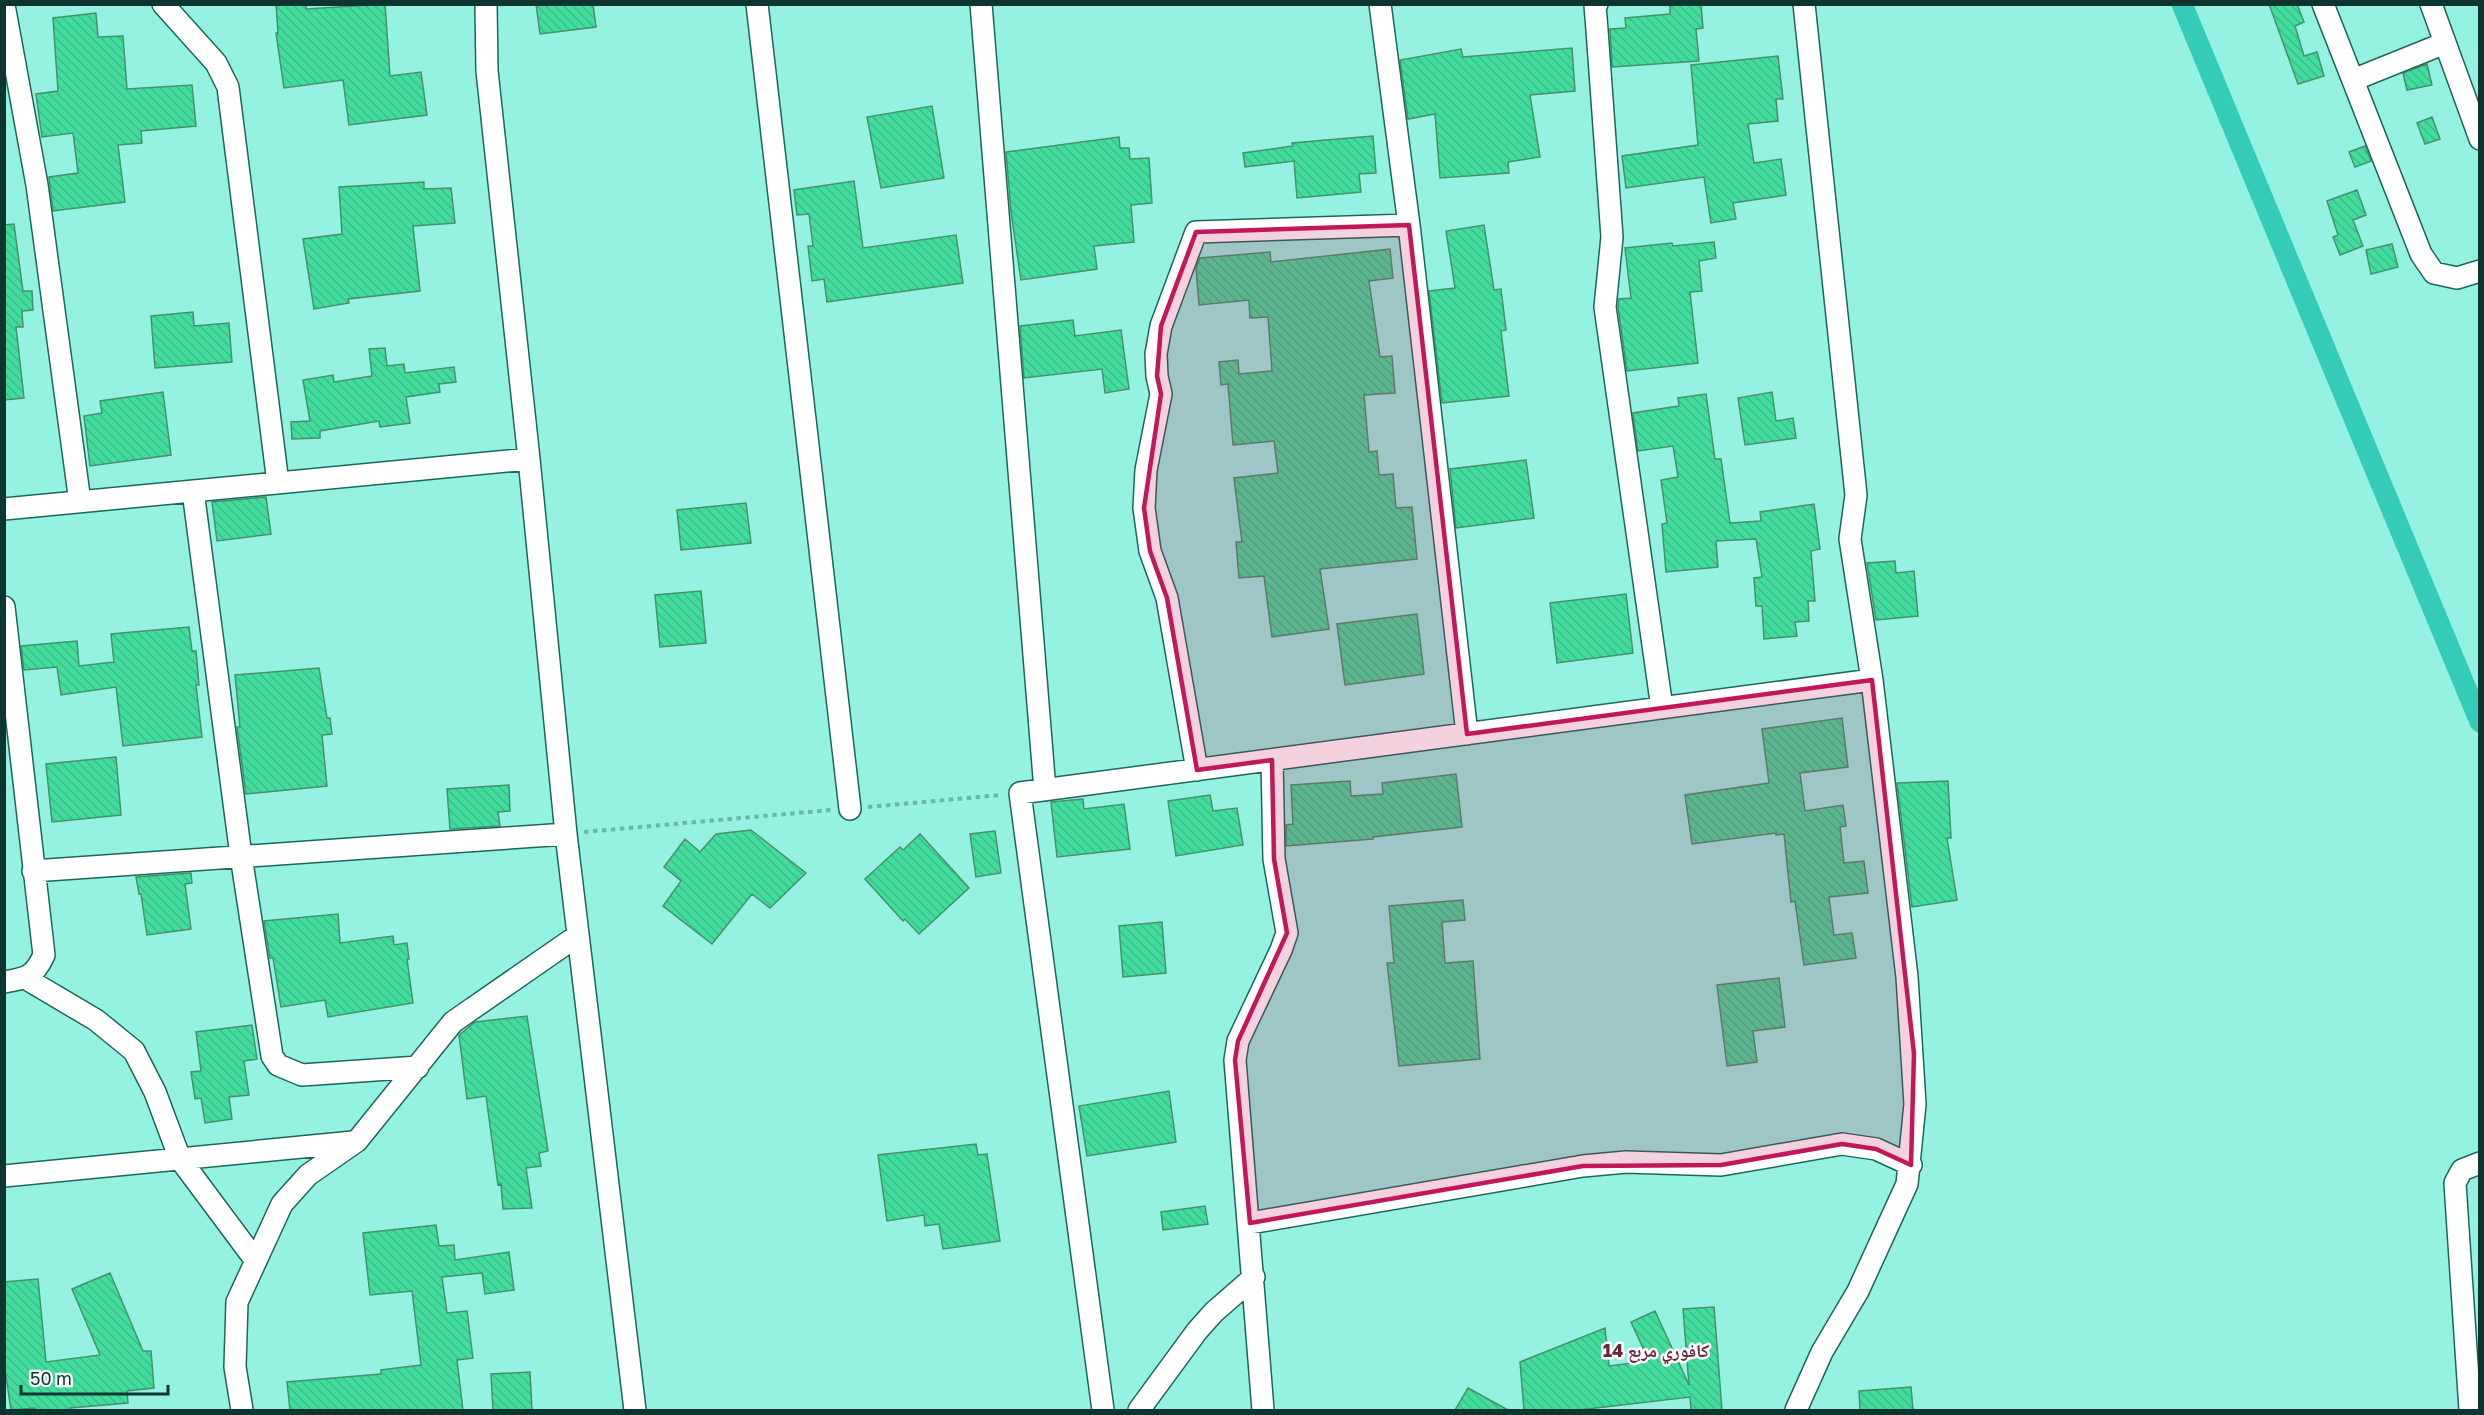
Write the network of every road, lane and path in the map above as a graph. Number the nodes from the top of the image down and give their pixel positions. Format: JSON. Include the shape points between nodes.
{"nodes":[{"id":1,"x":163,"y":4,"type":"edge"},
{"id":2,"x":486,"y":4,"type":"edge"},
{"id":3,"x":757,"y":4,"type":"edge"},
{"id":4,"x":981,"y":4,"type":"edge"},
{"id":5,"x":1380,"y":4,"type":"edge"},
{"id":6,"x":1804,"y":4,"type":"edge"},
{"id":7,"x":2323,"y":4,"type":"edge"},
{"id":8,"x":2431,"y":4,"type":"edge"},
{"id":9,"x":4,"y":5,"type":"edge"},
{"id":10,"x":1596,"y":5,"type":"edge"},
{"id":11,"x":2445,"y":43,"type":"junction"},
{"id":12,"x":2353,"y":80,"type":"junction"},
{"id":13,"x":2480,"y":139,"type":"edge"},
{"id":14,"x":1409,"y":225,"type":"junction"},
{"id":15,"x":2480,"y":271,"type":"edge"},
{"id":16,"x":529,"y":459,"type":"junction"},
{"id":17,"x":278,"y":483,"type":"junction"},
{"id":18,"x":194,"y":491,"type":"junction"},
{"id":19,"x":80,"y":502,"type":"junction"},
{"id":20,"x":4,"y":509,"type":"edge"},
{"id":21,"x":4,"y":608,"type":"edge"},
{"id":22,"x":1872,"y":680,"type":"junction"},
{"id":23,"x":1662,"y":708,"type":"junction"},
{"id":24,"x":1467,"y":734,"type":"junction"},
{"id":25,"x":1272,"y":760,"type":"junction"},
{"id":26,"x":1197,"y":770,"type":"junction"},
{"id":27,"x":1045,"y":790,"type":"junction"},
{"id":28,"x":1020,"y":793,"type":"junction"},
{"id":29,"x":850,"y":809,"type":"junction"},
{"id":30,"x":566,"y":834,"type":"junction"},
{"id":31,"x":241,"y":856,"type":"junction"},
{"id":32,"x":33,"y":871,"type":"junction"},
{"id":33,"x":577,"y":936,"type":"junction"},
{"id":34,"x":15,"y":980,"type":"edge"},
{"id":35,"x":418,"y":1068,"type":"junction"},
{"id":36,"x":357,"y":1141,"type":"junction"},
{"id":37,"x":180,"y":1159,"type":"junction"},
{"id":38,"x":2480,"y":1163,"type":"edge"},
{"id":39,"x":1911,"y":1165,"type":"junction"},
{"id":40,"x":4,"y":1176,"type":"edge"},
{"id":41,"x":1250,"y":1223,"type":"junction"},
{"id":42,"x":256,"y":1261,"type":"junction"},
{"id":43,"x":1254,"y":1277,"type":"junction"},
{"id":44,"x":242,"y":1410,"type":"edge"},
{"id":45,"x":635,"y":1410,"type":"edge"},
{"id":46,"x":1103,"y":1410,"type":"edge"},
{"id":47,"x":1139,"y":1410,"type":"edge"},
{"id":48,"x":1263,"y":1410,"type":"edge"},
{"id":49,"x":1796,"y":1410,"type":"edge"},
{"id":50,"x":2470,"y":1410,"type":"edge"}],
"edges":[{"from":1,"to":17,"type":"street","via":[[216,63],[228,87]]},
{"from":2,"to":16,"type":"street","via":[[487,71]]},
{"from":3,"to":29,"type":"street"},
{"from":4,"to":27,"type":"street"},
{"from":5,"to":14,"type":"street"},
{"from":6,"to":22,"type":"street","via":[[1856,495],[1850,539]]},
{"from":7,"to":12,"type":"street"},
{"from":8,"to":11,"type":"street"},
{"from":9,"to":19,"type":"street","via":[[37,185]]},
{"from":10,"to":23,"type":"street","via":[[1612,237],[1605,307]]},
{"from":11,"to":12,"type":"street"},
{"from":11,"to":13,"type":"street"},
{"from":12,"to":15,"type":"street","via":[[2421,254],[2434,273],[2457,278]]},
{"from":14,"to":24,"type":"street"},
{"from":14,"to":26,"type":"street","via":[[1196,232],[1161,326],[1156,354],[1161,394],[1146,470],[1144,508],[1150,550],[1167,598]]},
{"from":16,"to":17,"type":"street"},
{"from":16,"to":30,"type":"street"},
{"from":17,"to":18,"type":"street"},
{"from":18,"to":19,"type":"street"},
{"from":18,"to":31,"type":"street"},
{"from":19,"to":20,"type":"street"},
{"from":21,"to":32,"type":"street"},
{"from":22,"to":23,"type":"street"},
{"from":22,"to":39,"type":"street","via":[[1914,1054]]},
{"from":23,"to":24,"type":"street"},
{"from":24,"to":25,"type":"street"},
{"from":25,"to":26,"type":"street"},
{"from":25,"to":41,"type":"street","via":[[1274,859],[1287,933],[1238,1041],[1235,1060]]},
{"from":26,"to":27,"type":"street"},
{"from":27,"to":28,"type":"street"},
{"from":28,"to":29,"type":"path"},
{"from":28,"to":46,"type":"street"},
{"from":29,"to":30,"type":"path"},
{"from":30,"to":31,"type":"street"},
{"from":30,"to":33,"type":"street"},
{"from":31,"to":32,"type":"street"},
{"from":31,"to":35,"type":"street","via":[[272,1056],[278,1065],[302,1075]]},
{"from":32,"to":34,"type":"street","via":[[44,955],[37,970]]},
{"from":33,"to":35,"type":"street","via":[[453,1022]]},
{"from":33,"to":45,"type":"street"},
{"from":34,"to":37,"type":"street","via":[[96,1020],[134,1051],[155,1092]]},
{"from":35,"to":36,"type":"street"},
{"from":36,"to":37,"type":"street"},
{"from":36,"to":42,"type":"street","via":[[308,1175],[282,1204]]},
{"from":37,"to":40,"type":"street"},
{"from":37,"to":42,"type":"street"},
{"from":38,"to":50,"type":"street","via":[[2462,1170],[2455,1183]]},
{"from":39,"to":41,"type":"street","via":[[1876,1149],[1842,1144],[1722,1166],[1626,1162]]},
{"from":39,"to":49,"type":"street","via":[[1907,1184],[1858,1291],[1822,1352]]},
{"from":41,"to":43,"type":"street"},
{"from":42,"to":44,"type":"street","via":[[237,1302],[235,1367]]},
{"from":43,"to":47,"type":"street","via":[[1197,1331]]},
{"from":43,"to":48,"type":"street"}]}
